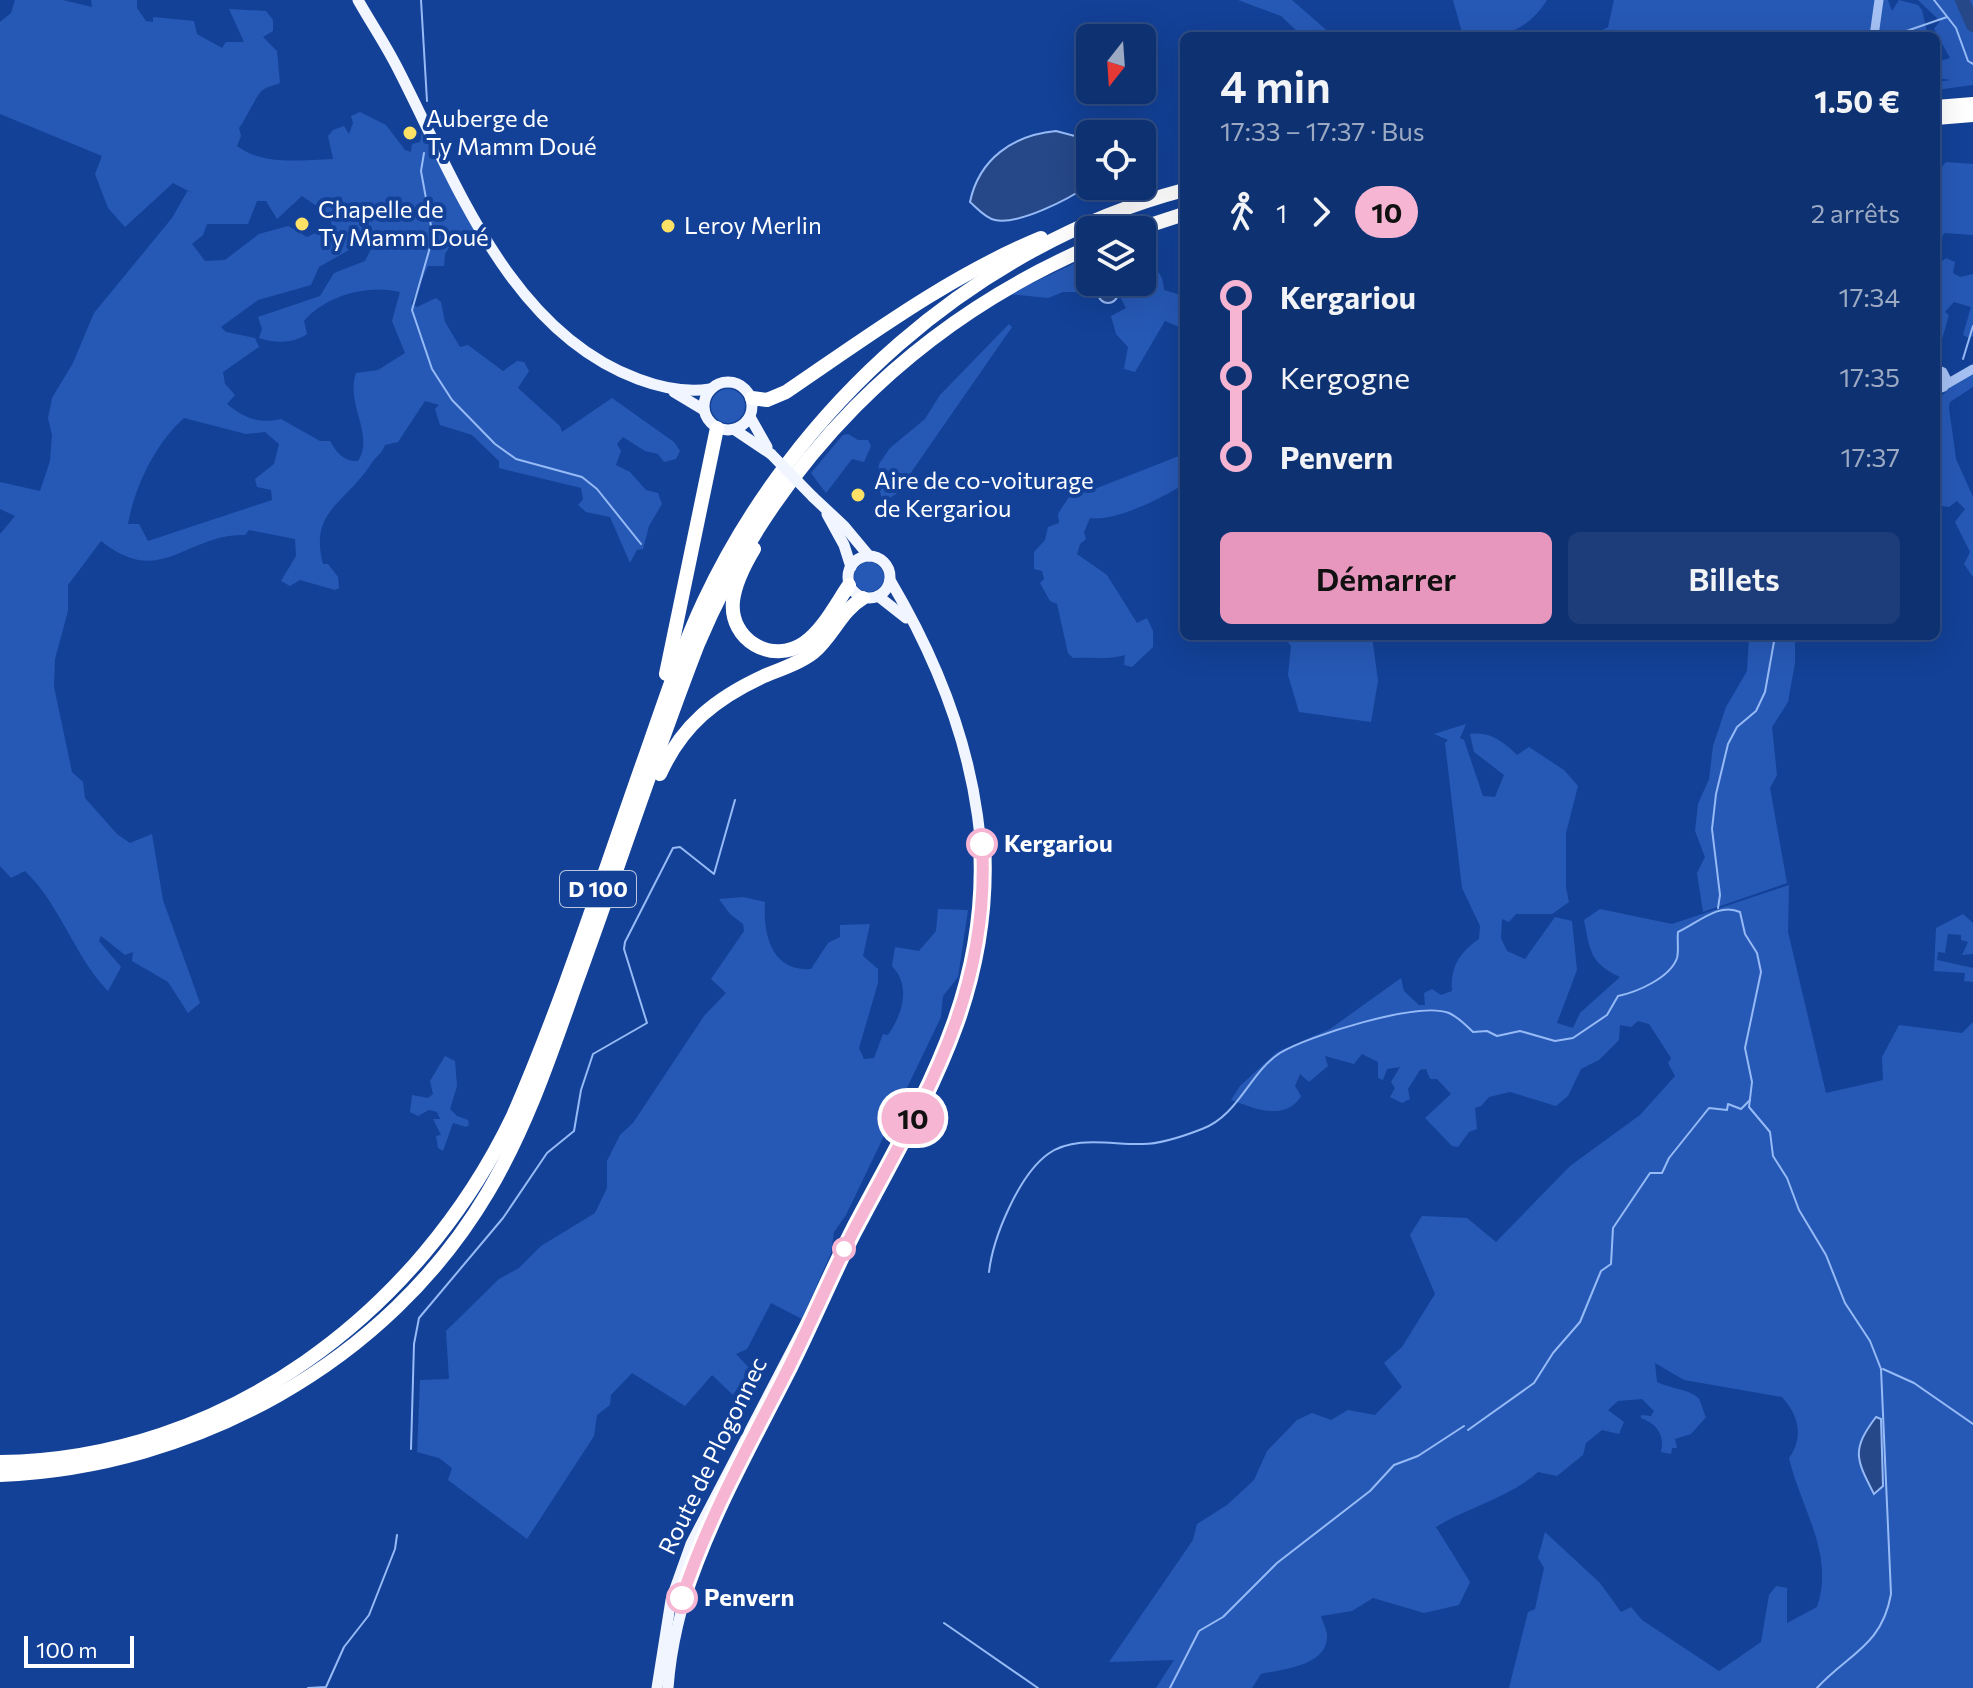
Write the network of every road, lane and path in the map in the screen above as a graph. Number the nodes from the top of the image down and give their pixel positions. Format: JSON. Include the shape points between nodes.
{"nodes":[{"id":1,"x":358,"y":0,"type":"edge"},
{"id":2,"x":1879,"y":0,"type":"edge"},
{"id":3,"x":1875,"y":32,"type":"edge"},
{"id":4,"x":1973,"y":104,"type":"edge"},
{"id":5,"x":1940,"y":107,"type":"edge"},
{"id":6,"x":1973,"y":115,"type":"edge"},
{"id":7,"x":1940,"y":118,"type":"edge"},
{"id":8,"x":1180,"y":191,"type":"edge"},
{"id":9,"x":1124,"y":208,"type":"junction"},
{"id":10,"x":1180,"y":215,"type":"edge"},
{"id":11,"x":1156,"y":223,"type":"edge"},
{"id":12,"x":1076,"y":254,"type":"edge"},
{"id":13,"x":1973,"y":369,"type":"edge"},
{"id":14,"x":1940,"y":373,"type":"edge"},
{"id":15,"x":666,"y":388,"type":"junction"},
{"id":16,"x":710,"y":389,"type":"junction"},
{"id":17,"x":752,"y":398,"type":"junction"},
{"id":18,"x":704,"y":410,"type":"junction"},
{"id":19,"x":750,"y":417,"type":"junction"},
{"id":20,"x":717,"y":428,"type":"junction"},
{"id":21,"x":735,"y":430,"type":"junction"},
{"id":22,"x":817,"y":446,"type":"junction"},
{"id":23,"x":771,"y":454,"type":"junction"},
{"id":24,"x":818,"y":502,"type":"junction"},
{"id":25,"x":869,"y":556,"type":"junction"},
{"id":26,"x":851,"y":567,"type":"junction"},
{"id":27,"x":890,"y":580,"type":"junction"},
{"id":28,"x":849,"y":585,"type":"junction"},
{"id":29,"x":871,"y":597,"type":"junction"},
{"id":30,"x":916,"y":630,"type":"junction"},
{"id":31,"x":639,"y":808,"type":"junction"},
{"id":32,"x":553,"y":1012,"type":"junction"},
{"id":33,"x":820,"y":1297,"type":"junction"},
{"id":34,"x":0,"y":1462,"type":"edge"},
{"id":35,"x":0,"y":1475,"type":"edge"},
{"id":36,"x":657,"y":1688,"type":"edge"},
{"id":37,"x":668,"y":1688,"type":"edge"}],
"edges":[{"from":1,"to":15,"type":"main road","via":[[500,261],[533,307],[598,361]]},
{"from":2,"to":3,"type":"street"},
{"from":4,"to":5,"type":"highway"},
{"from":6,"to":7,"type":"highway"},
{"from":8,"to":9,"type":"highway","number":"D 100"},
{"from":9,"to":17,"type":"highway","via":[[990,261],[786,392],[767,400]]},
{"from":9,"to":32,"type":"highway","number":"D 100","via":[[1036,249],[946,306],[842,400],[778,477],[735,540],[703,603]]},
{"from":10,"to":11,"type":"highway"},
{"from":12,"to":22,"type":"highway","number":"D 100","via":[[993,297],[931,339],[858,400]]},
{"from":13,"to":14,"type":"street","via":[[1960,375]]},
{"from":15,"to":16,"type":"main road"},
{"from":15,"to":18,"type":"main road"},
{"from":16,"to":17,"type":"main road","via":[[734,382]]},
{"from":16,"to":18,"type":"main road"},
{"from":17,"to":19,"type":"main road"},
{"from":18,"to":20,"type":"main road"},
{"from":19,"to":21,"type":"main road"},
{"from":19,"to":23,"type":"main road"},
{"from":20,"to":21,"type":"main road"},
{"from":20,"to":32,"type":"highway","number":"D 100","via":[[665,678],[593,880]]},
{"from":21,"to":23,"type":"main road"},
{"from":22,"to":28,"type":"highway","number":"D 100","via":[[746,565],[733,599],[735,624],[759,648],[785,652],[818,631]]},
{"from":22,"to":31,"type":"highway","number":"D 100","via":[[761,520],[721,593]]},
{"from":23,"to":24,"type":"main road","bridge":true},
{"from":24,"to":25,"type":"main road"},
{"from":24,"to":26,"type":"main road"},
{"from":25,"to":26,"type":"main road"},
{"from":25,"to":27,"type":"main road","via":[[885,563]]},
{"from":26,"to":28,"type":"main road"},
{"from":27,"to":29,"type":"main road"},
{"from":27,"to":30,"type":"main road","name":"Route de Plogonnec"},
{"from":28,"to":29,"type":"main road"},
{"from":29,"to":30,"type":"main road","via":[[898,610]]},
{"from":29,"to":31,"type":"highway","number":"D 100","via":[[851,606],[812,654],[726,695],[698,717],[674,746]]},
{"from":30,"to":33,"type":"main road","name":"Route de Plogonnec","via":[[956,723],[974,788],[983,853],[980,928],[951,1041]]},
{"from":31,"to":35,"type":"highway","number":"D 100","via":[[519,1134],[475,1214],[415,1287],[320,1369],[224,1423],[101,1463]]},
{"from":32,"to":34,"type":"highway","number":"D 100","via":[[517,1107],[475,1186],[427,1254],[346,1333],[267,1387],[191,1424],[77,1455]]},
{"from":33,"to":36,"type":"main road","name":"Route de Plogonnec","via":[[691,1544],[671,1600]]},
{"from":33,"to":37,"type":"main road","name":"Route de Plogonnec","via":[[695,1563],[678,1612]]}]}
